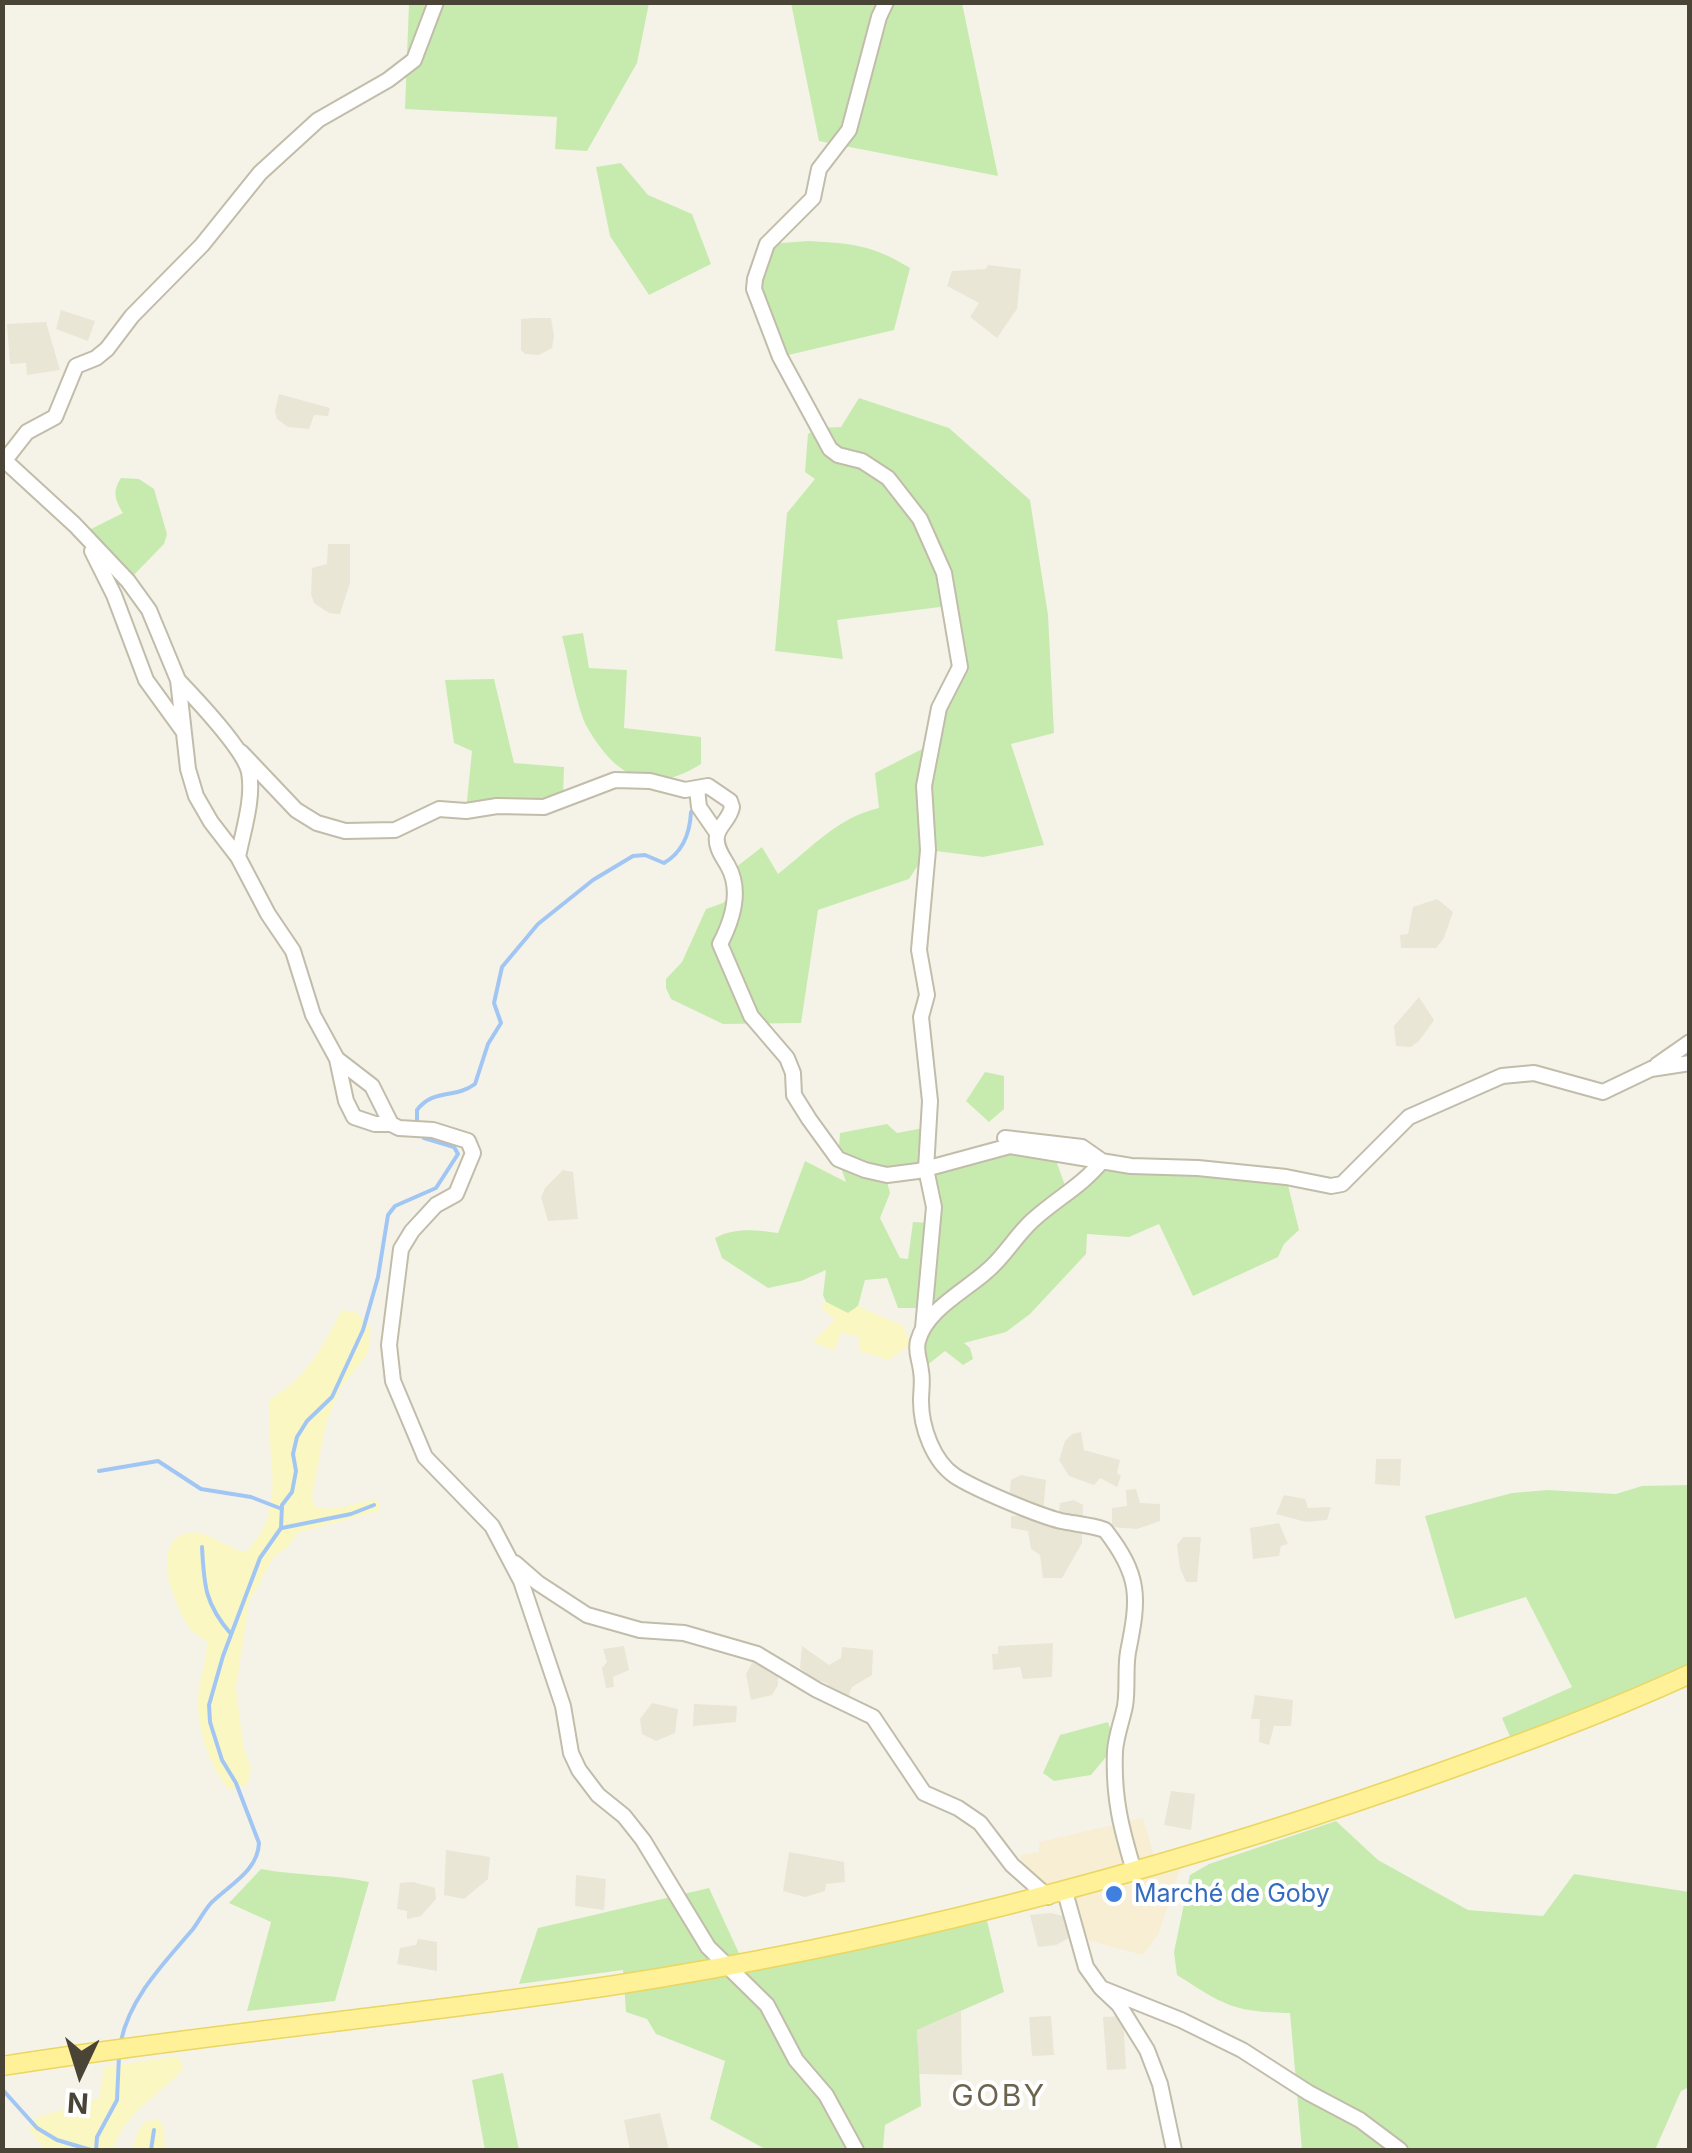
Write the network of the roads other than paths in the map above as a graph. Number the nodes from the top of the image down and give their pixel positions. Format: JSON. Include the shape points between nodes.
{"nodes":[{"id":1,"x":436,"y":2,"type":"edge"},
{"id":2,"x":886,"y":2,"type":"edge"},
{"id":3,"x":4,"y":461,"type":"edge"},
{"id":4,"x":76,"y":525,"type":"junction"},
{"id":5,"x":178,"y":680,"type":"junction"},
{"id":6,"x":185,"y":734,"type":"junction"},
{"id":7,"x":242,"y":752,"type":"junction"},
{"id":8,"x":697,"y":789,"type":"junction"},
{"id":9,"x":718,"y":833,"type":"junction"},
{"id":10,"x":238,"y":857,"type":"junction"},
{"id":11,"x":1690,"y":1042,"type":"edge"},
{"id":12,"x":337,"y":1058,"type":"junction"},
{"id":13,"x":1690,"y":1063,"type":"edge"},
{"id":14,"x":1650,"y":1069,"type":"junction"},
{"id":15,"x":391,"y":1124,"type":"junction"},
{"id":16,"x":1102,"y":1161,"type":"junction"},
{"id":17,"x":926,"y":1169,"type":"junction"},
{"id":18,"x":923,"y":1328,"type":"junction"},
{"id":19,"x":511,"y":1560,"type":"junction"},
{"id":20,"x":1690,"y":1674,"type":"edge"},
{"id":21,"x":1134,"y":1872,"type":"junction"},
{"id":22,"x":1056,"y":1894,"type":"junction"},
{"id":23,"x":728,"y":1964,"type":"junction"},
{"id":24,"x":1102,"y":1988,"type":"junction"},
{"id":25,"x":2,"y":2066,"type":"edge"},
{"id":26,"x":856,"y":2150,"type":"edge"},
{"id":27,"x":1174,"y":2150,"type":"edge"},
{"id":28,"x":1400,"y":2150,"type":"edge"}],
"edges":[{"from":1,"to":3,"type":"street","via":[[414,60],[318,120],[260,173],[107,349],[76,366],[55,417],[27,432]]},
{"from":2,"to":17,"type":"street","via":[[850,130],[818,169],[814,198],[767,244],[754,288],[780,358],[830,449],[862,461],[900,490],[927,533],[947,587],[960,668],[940,708],[924,786],[928,850],[919,950],[930,1101]]},
{"from":3,"to":4,"type":"street"},
{"from":4,"to":5,"type":"street","via":[[149,610]]},
{"from":4,"to":6,"type":"street","via":[[114,595],[146,680]]},
{"from":5,"to":6,"type":"street"},
{"from":5,"to":7,"type":"street"},
{"from":6,"to":10,"type":"street","via":[[196,796]]},
{"from":7,"to":8,"type":"street","via":[[296,810],[345,831],[395,830],[439,809],[544,807],[615,780]]},
{"from":7,"to":10,"type":"street","via":[[250,787]]},
{"from":8,"to":9,"type":"street","via":[[699,807]]},
{"from":8,"to":9,"type":"street","via":[[716,790],[732,807]]},
{"from":9,"to":17,"type":"street","via":[[720,854],[731,870],[734,912],[720,944],[751,1016],[787,1058],[794,1095],[808,1119],[838,1159],[887,1175]]},
{"from":10,"to":12,"type":"street","via":[[292,951],[313,1015]]},
{"from":11,"to":14,"type":"street"},
{"from":12,"to":15,"type":"street","via":[[372,1086]]},
{"from":12,"to":15,"type":"street","via":[[354,1117]]},
{"from":13,"to":14,"type":"street"},
{"from":14,"to":16,"type":"street","via":[[1603,1092],[1534,1073],[1502,1076],[1421,1110],[1332,1186]]},
{"from":15,"to":19,"type":"street","via":[[433,1130],[473,1146],[456,1194],[436,1205],[401,1250],[390,1365],[425,1457],[492,1526]]},
{"from":16,"to":17,"type":"street","via":[[1010,1146]]},
{"from":16,"to":18,"type":"street"},
{"from":17,"to":18,"type":"street","via":[[934,1207]]},
{"from":18,"to":21,"type":"street","via":[[917,1357],[924,1421],[936,1454],[953,1474],[1058,1520],[1106,1530],[1130,1568],[1135,1629],[1114,1791]]},
{"from":19,"to":22,"type":"street","via":[[587,1615],[757,1654],[872,1717],[924,1793],[980,1823],[1012,1866]]},
{"from":19,"to":23,"type":"street","via":[[563,1706],[578,1770],[624,1816],[708,1947]]},
{"from":20,"to":21,"type":"main road","via":[[1601,1714],[1319,1816]]},
{"from":21,"to":22,"type":"main road"},
{"from":22,"to":23,"type":"main road"},
{"from":22,"to":24,"type":"street"},
{"from":23,"to":25,"type":"main road"},
{"from":23,"to":26,"type":"street","via":[[766,2005]]},
{"from":24,"to":27,"type":"street","via":[[1146,2050]]},
{"from":24,"to":28,"type":"street","via":[[1242,2050]]}]}
